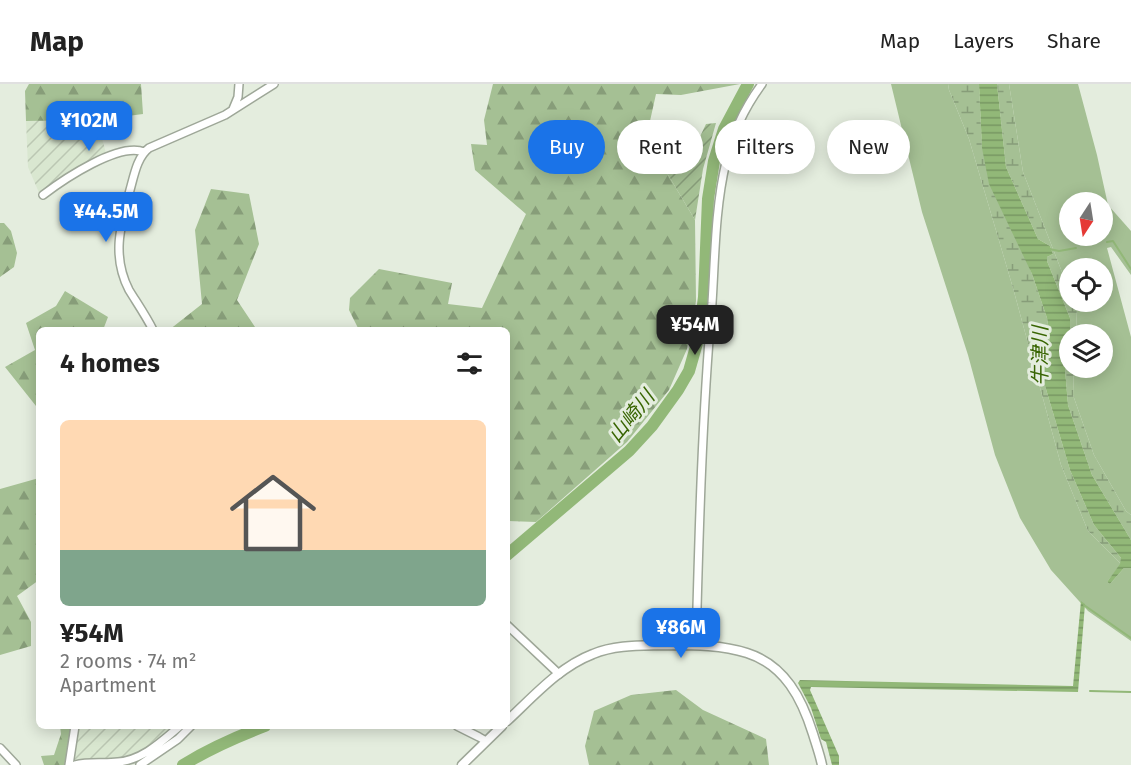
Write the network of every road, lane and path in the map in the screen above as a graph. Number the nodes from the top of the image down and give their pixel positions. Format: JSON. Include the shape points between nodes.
{"nodes":[{"id":1,"x":239,"y":84,"type":"edge"},
{"id":2,"x":274,"y":84,"type":"edge"},
{"id":3,"x":762,"y":84,"type":"edge"},
{"id":4,"x":233,"y":109,"type":"junction"},
{"id":5,"x":144,"y":152,"type":"junction"},
{"id":6,"x":43,"y":195,"type":"dead end"},
{"id":7,"x":151,"y":327,"type":"edge"},
{"id":8,"x":510,"y":628,"type":"edge"},
{"id":9,"x":696,"y":645,"type":"junction"},
{"id":10,"x":559,"y":674,"type":"junction"},
{"id":11,"x":510,"y":718,"type":"edge"},
{"id":12,"x":75,"y":729,"type":"edge"},
{"id":13,"x":176,"y":729,"type":"edge"},
{"id":14,"x":188,"y":729,"type":"edge"},
{"id":15,"x":463,"y":729,"type":"edge"},
{"id":16,"x":499,"y":729,"type":"edge"},
{"id":17,"x":486,"y":741,"type":"junction"},
{"id":18,"x":0,"y":748,"type":"edge"},
{"id":19,"x":117,"y":764,"type":"edge"},
{"id":20,"x":16,"y":765,"type":"edge"},
{"id":21,"x":69,"y":765,"type":"edge"},
{"id":22,"x":75,"y":765,"type":"edge"},
{"id":23,"x":140,"y":765,"type":"edge"},
{"id":24,"x":462,"y":765,"type":"edge"},
{"id":25,"x":822,"y":765,"type":"edge"}],
"edges":[{"from":1,"to":4,"type":"street"},
{"from":2,"to":4,"type":"street"},
{"from":3,"to":9,"type":"street","via":[[733,139],[720,192],[707,354]]},
{"from":4,"to":5,"type":"street"},
{"from":5,"to":6,"type":"street","via":[[132,149],[113,154]]},
{"from":5,"to":7,"type":"street","via":[[121,222],[118,247],[125,280]]},
{"from":8,"to":10,"type":"street"},
{"from":9,"to":10,"type":"main road","via":[[611,648],[574,662]]},
{"from":9,"to":25,"type":"main road","via":[[747,653],[779,672],[805,710]]},
{"from":10,"to":11,"type":"main road"},
{"from":12,"to":21,"type":"street"},
{"from":13,"to":19,"type":"street","via":[[142,755]]},
{"from":14,"to":23,"type":"street"},
{"from":15,"to":17,"type":"street"},
{"from":16,"to":17,"type":"main road"},
{"from":17,"to":24,"type":"main road"},
{"from":18,"to":20,"type":"street"},
{"from":19,"to":22,"type":"street"}]}
